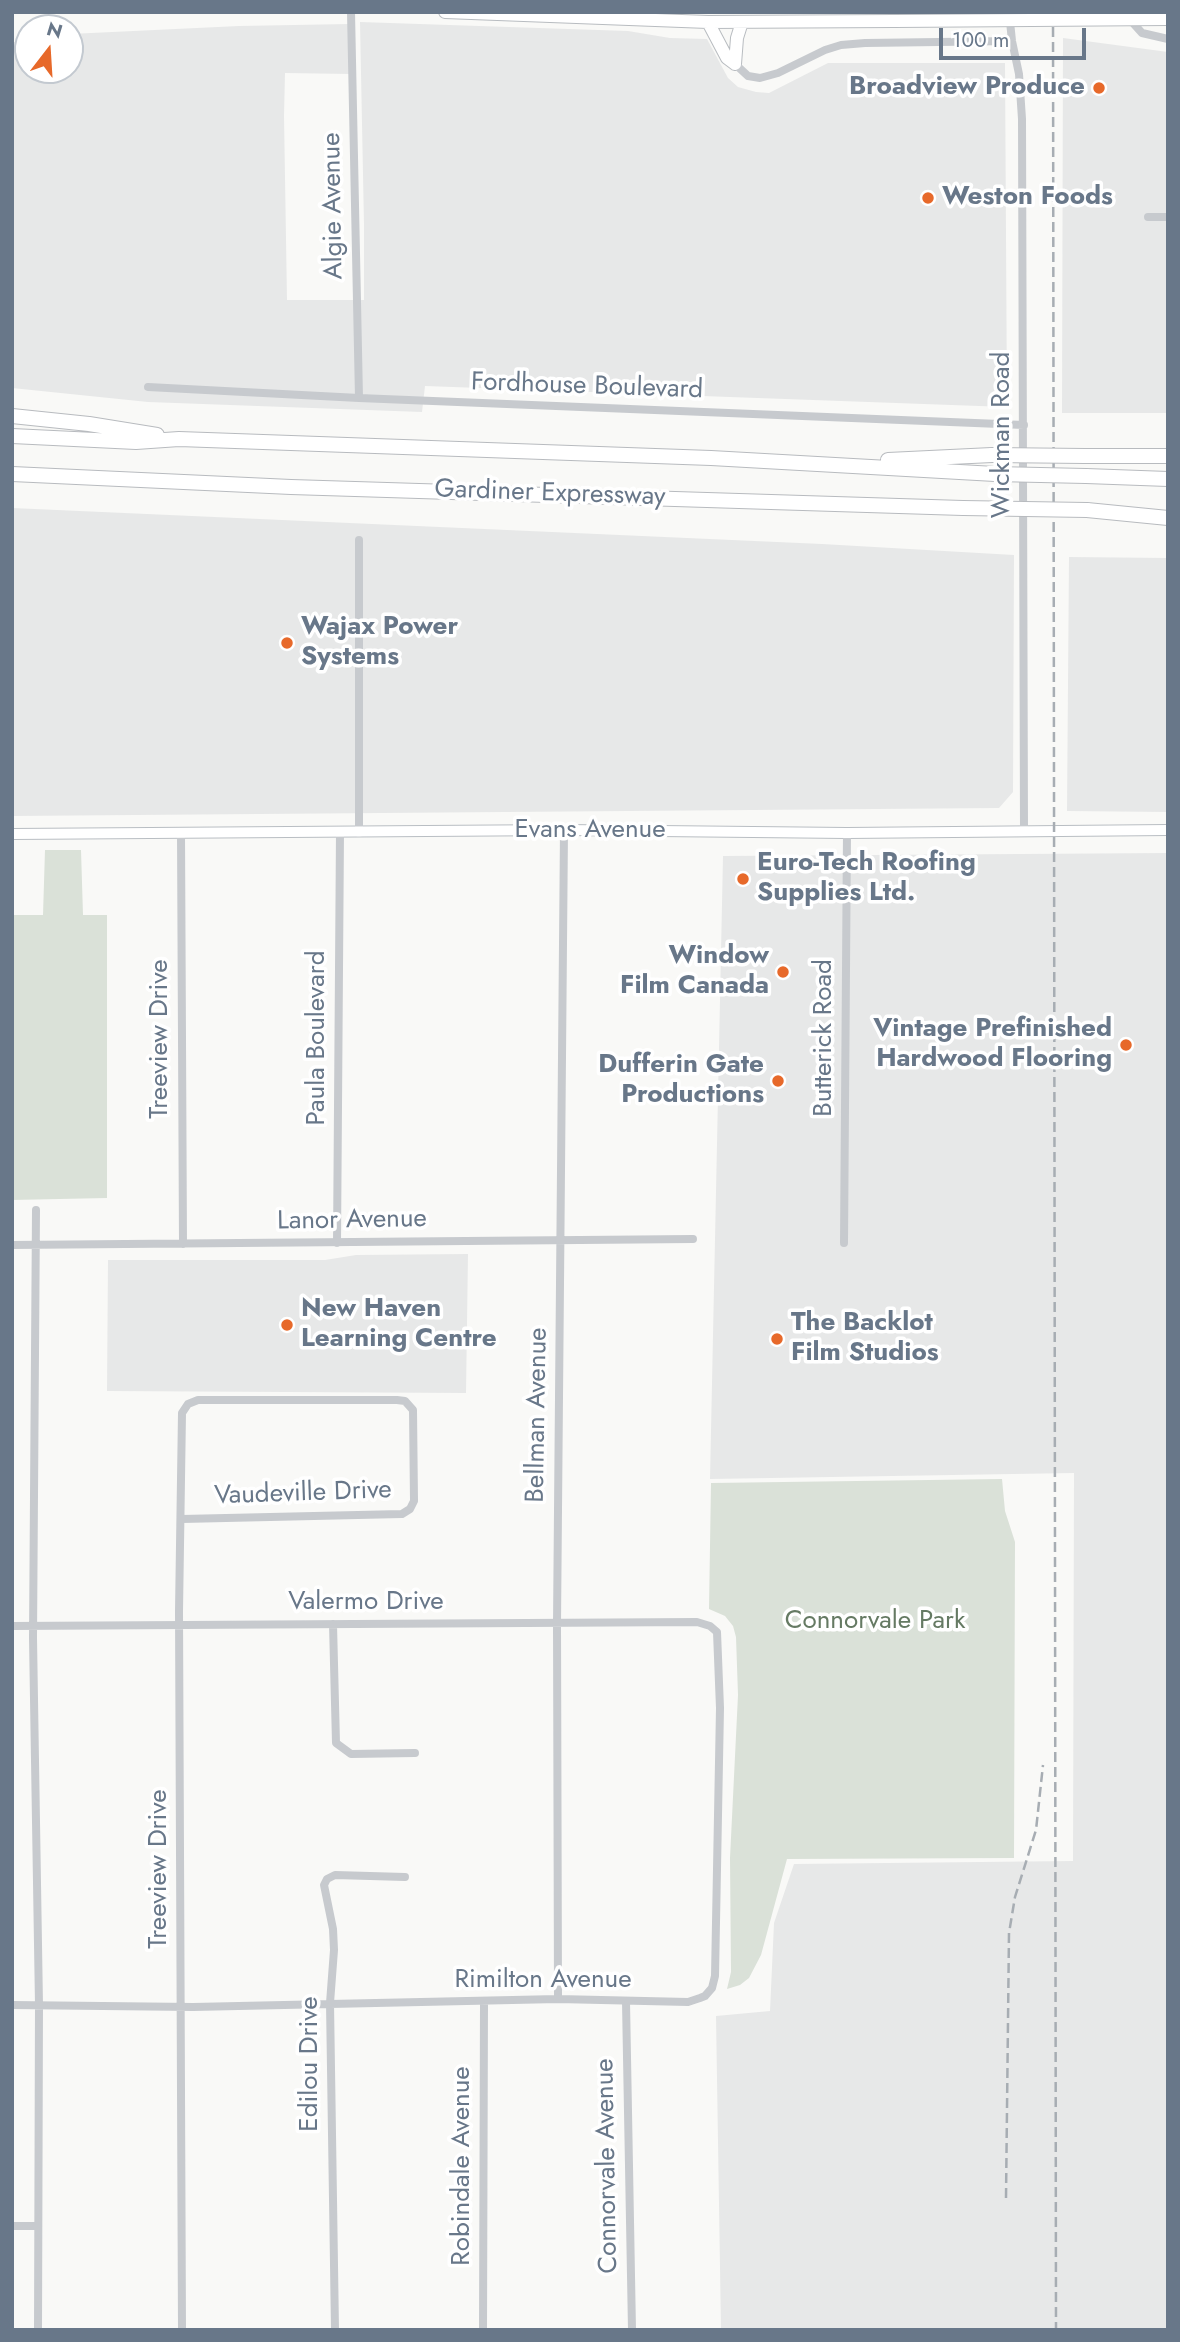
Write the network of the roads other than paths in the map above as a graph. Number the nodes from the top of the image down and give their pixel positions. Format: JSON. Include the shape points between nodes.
{"nodes":[{"id":1,"x":351,"y":12,"type":"edge"},
{"id":2,"x":445,"y":12,"type":"edge"},
{"id":3,"x":1009,"y":12,"type":"edge"},
{"id":4,"x":1129,"y":12,"type":"edge"},
{"id":5,"x":1168,"y":19,"type":"edge"},
{"id":6,"x":708,"y":22,"type":"junction"},
{"id":7,"x":742,"y":22,"type":"junction"},
{"id":8,"x":1168,"y":39,"type":"edge"},
{"id":9,"x":1012,"y":41,"type":"junction"},
{"id":10,"x":735,"y":64,"type":"junction"},
{"id":11,"x":1148,"y":217,"type":"dead end"},
{"id":12,"x":1168,"y":217,"type":"edge"},
{"id":13,"x":148,"y":387,"type":"dead end"},
{"id":14,"x":359,"y":398,"type":"junction"},
{"id":15,"x":12,"y":416,"type":"edge"},
{"id":16,"x":1024,"y":425,"type":"junction"},
{"id":17,"x":12,"y":436,"type":"edge"},
{"id":18,"x":180,"y":439,"type":"junction"},
{"id":19,"x":1168,"y":456,"type":"edge"},
{"id":20,"x":834,"y":464,"type":"junction"},
{"id":21,"x":12,"y":474,"type":"edge"},
{"id":22,"x":1168,"y":480,"type":"edge"},
{"id":23,"x":1087,"y":510,"type":"junction"},
{"id":24,"x":1168,"y":512,"type":"edge"},
{"id":25,"x":1168,"y":518,"type":"edge"},
{"id":26,"x":359,"y":540,"type":"dead end"},
{"id":27,"x":565,"y":830,"type":"junction"},
{"id":28,"x":1168,"y":830,"type":"edge"},
{"id":29,"x":1024,"y":831,"type":"junction"},
{"id":30,"x":340,"y":832,"type":"junction"},
{"id":31,"x":359,"y":833,"type":"junction"},
{"id":32,"x":847,"y":833,"type":"junction"},
{"id":33,"x":12,"y":834,"type":"edge"},
{"id":34,"x":181,"y":834,"type":"junction"},
{"id":35,"x":36,"y":1210,"type":"dead end"},
{"id":36,"x":562,"y":1239,"type":"junction"},
{"id":37,"x":693,"y":1239,"type":"dead end"},
{"id":38,"x":337,"y":1243,"type":"junction"},
{"id":39,"x":844,"y":1243,"type":"dead end"},
{"id":40,"x":183,"y":1244,"type":"junction"},
{"id":41,"x":12,"y":1245,"type":"edge"},
{"id":42,"x":37,"y":1245,"type":"junction"},
{"id":43,"x":185,"y":1408,"type":"joint"},
{"id":44,"x":181,"y":1519,"type":"junction"},
{"id":45,"x":557,"y":1623,"type":"junction"},
{"id":46,"x":333,"y":1624,"type":"junction"},
{"id":47,"x":12,"y":1626,"type":"edge"},
{"id":48,"x":34,"y":1626,"type":"junction"},
{"id":49,"x":180,"y":1626,"type":"junction"},
{"id":50,"x":717,"y":1632,"type":"joint"},
{"id":51,"x":415,"y":1754,"type":"dead end"},
{"id":52,"x":405,"y":1877,"type":"dead end"},
{"id":53,"x":558,"y":1999,"type":"junction"},
{"id":54,"x":484,"y":2002,"type":"junction"},
{"id":55,"x":626,"y":2002,"type":"junction"},
{"id":56,"x":330,"y":2003,"type":"junction"},
{"id":57,"x":12,"y":2006,"type":"edge"},
{"id":58,"x":39,"y":2006,"type":"junction"},
{"id":59,"x":182,"y":2006,"type":"junction"},
{"id":60,"x":12,"y":2226,"type":"edge"},
{"id":61,"x":37,"y":2226,"type":"junction"},
{"id":62,"x":38,"y":2330,"type":"edge"},
{"id":63,"x":182,"y":2330,"type":"edge"},
{"id":64,"x":335,"y":2330,"type":"edge"},
{"id":65,"x":483,"y":2330,"type":"edge"},
{"id":66,"x":632,"y":2330,"type":"edge"}],
"edges":[{"from":1,"to":14,"type":"street","name":"Algie Avenue"},
{"from":2,"to":6,"type":"main road"},
{"from":3,"to":9,"type":"street","name":"Wickman Road"},
{"from":4,"to":8,"type":"street","via":[[1142,33]]},
{"from":5,"to":7,"type":"main road","bridge":true},
{"from":6,"to":7,"type":"main road"},
{"from":6,"to":10,"type":"main road"},
{"from":7,"to":10,"type":"main road"},
{"from":9,"to":10,"type":"street","via":[[841,45],[760,78],[748,76]]},
{"from":9,"to":16,"type":"street","name":"Wickman Road","via":[[1022,119]]},
{"from":11,"to":12,"type":"street"},
{"from":13,"to":14,"type":"street","name":"Fordhouse Boulevard"},
{"from":14,"to":16,"type":"street","name":"Fordhouse Boulevard"},
{"from":15,"to":18,"type":"highway"},
{"from":16,"to":29,"type":"street","name":"Wickman Road"},
{"from":17,"to":18,"type":"highway","name":"Gardiner Expressway","via":[[136,442]]},
{"from":18,"to":20,"type":"highway","name":"Gardiner Expressway"},
{"from":19,"to":20,"type":"highway","name":"Gardiner Expressway","bridge":true,"via":[[992,455]]},
{"from":20,"to":22,"type":"highway","name":"Gardiner Expressway","bridge":true},
{"from":21,"to":23,"type":"highway","name":"Gardiner Expressway","bridge":true,"via":[[291,487]]},
{"from":23,"to":24,"type":"highway","name":"Gardiner Expressway"},
{"from":23,"to":25,"type":"highway","name":"Gardiner Expressway"},
{"from":26,"to":31,"type":"street"},
{"from":27,"to":31,"type":"main road","name":"Evans Avenue"},
{"from":27,"to":32,"type":"main road","name":"Evans Avenue"},
{"from":27,"to":36,"type":"street","name":"Bellman Avenue"},
{"from":28,"to":29,"type":"main road","name":"Evans Avenue"},
{"from":29,"to":32,"type":"main road","name":"Evans Avenue"},
{"from":30,"to":31,"type":"main road","name":"Evans Avenue"},
{"from":30,"to":34,"type":"main road","name":"Evans Avenue"},
{"from":30,"to":38,"type":"street","name":"Paula Boulevard"},
{"from":32,"to":39,"type":"street","name":"Butterick Road"},
{"from":33,"to":34,"type":"main road","name":"Evans Avenue"},
{"from":34,"to":40,"type":"street","name":"Treeview Drive"},
{"from":35,"to":42,"type":"street"},
{"from":36,"to":37,"type":"street","name":"Lanor Avenue"},
{"from":36,"to":38,"type":"street","name":"Lanor Avenue"},
{"from":36,"to":45,"type":"street","name":"Bellman Avenue"},
{"from":38,"to":40,"type":"street","name":"Lanor Avenue"},
{"from":40,"to":42,"type":"street","name":"Lanor Avenue"},
{"from":41,"to":42,"type":"street","name":"Lanor Avenue"},
{"from":42,"to":48,"type":"street"},
{"from":43,"to":44,"type":"street","name":"Treeview Drive","via":[[181,1418]]},
{"from":43,"to":44,"type":"street","name":"Vaudeville Drive","via":[[198,1400],[405,1401],[413,1410],[414,1501],[402,1514]]},
{"from":44,"to":49,"type":"street","name":"Treeview Drive"},
{"from":45,"to":46,"type":"street","name":"Valermo Drive"},
{"from":45,"to":50,"type":"street","name":"Valermo Drive","via":[[697,1622]]},
{"from":45,"to":53,"type":"street","name":"Bellman Avenue"},
{"from":46,"to":49,"type":"street","name":"Valermo Drive"},
{"from":46,"to":51,"type":"street","via":[[336,1743],[351,1754]]},
{"from":47,"to":48,"type":"street","name":"Valermo Drive"},
{"from":48,"to":49,"type":"street","name":"Valermo Drive"},
{"from":48,"to":58,"type":"street"},
{"from":49,"to":59,"type":"street","name":"Treeview Drive"},
{"from":50,"to":55,"type":"street","name":"Rimilton Avenue","via":[[720,1708],[714,1984],[705,1996],[688,2002]]},
{"from":52,"to":56,"type":"street","name":"Edilou Drive","via":[[335,1875],[327,1879],[324,1885],[334,1950]]},
{"from":53,"to":54,"type":"street","name":"Rimilton Avenue"},
{"from":53,"to":55,"type":"street","name":"Rimilton Avenue"},
{"from":54,"to":56,"type":"street","name":"Rimilton Avenue"},
{"from":54,"to":65,"type":"street","name":"Robindale Avenue"},
{"from":55,"to":66,"type":"street","name":"Connorvale Avenue"},
{"from":56,"to":59,"type":"street","name":"Rimilton Avenue"},
{"from":56,"to":64,"type":"street","name":"Edilou Drive"},
{"from":57,"to":58,"type":"street","name":"Rimilton Avenue"},
{"from":58,"to":59,"type":"street","name":"Rimilton Avenue"},
{"from":58,"to":61,"type":"street"},
{"from":59,"to":63,"type":"street","name":"Treeview Drive"},
{"from":60,"to":61,"type":"street"},
{"from":61,"to":62,"type":"street"}]}
